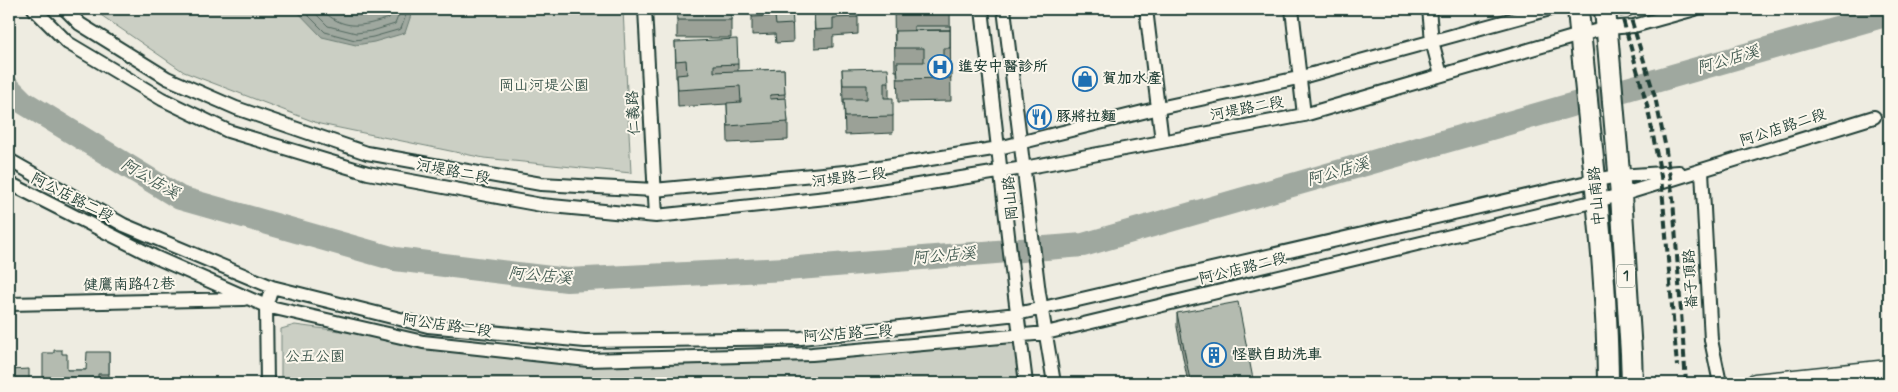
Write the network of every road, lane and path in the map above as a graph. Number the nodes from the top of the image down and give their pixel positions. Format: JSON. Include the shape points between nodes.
{"nodes":[{"id":1,"x":34,"y":9,"type":"edge"},
{"id":2,"x":65,"y":9,"type":"edge"},
{"id":3,"x":645,"y":9,"type":"edge"},
{"id":4,"x":982,"y":9,"type":"edge"},
{"id":5,"x":1004,"y":9,"type":"edge"},
{"id":6,"x":1146,"y":9,"type":"edge"},
{"id":7,"x":1292,"y":9,"type":"edge"},
{"id":8,"x":1428,"y":9,"type":"edge"},
{"id":9,"x":1550,"y":9,"type":"edge"},
{"id":10,"x":1578,"y":9,"type":"edge"},
{"id":11,"x":1695,"y":9,"type":"edge"},
{"id":12,"x":1606,"y":19,"type":"edge"},
{"id":13,"x":1432,"y":41,"type":"junction"},
{"id":14,"x":1581,"y":44,"type":"junction"},
{"id":15,"x":1441,"y":75,"type":"junction"},
{"id":16,"x":1298,"y":78,"type":"junction"},
{"id":17,"x":1159,"y":108,"type":"junction"},
{"id":18,"x":1304,"y":115,"type":"junction"},
{"id":19,"x":1874,"y":117,"type":"dead end"},
{"id":20,"x":1021,"y":141,"type":"junction"},
{"id":21,"x":1162,"y":141,"type":"junction"},
{"id":22,"x":999,"y":148,"type":"junction"},
{"id":23,"x":9,"y":160,"type":"edge"},
{"id":24,"x":1024,"y":168,"type":"junction"},
{"id":25,"x":1000,"y":171,"type":"junction"},
{"id":26,"x":1702,"y":171,"type":"junction"},
{"id":27,"x":1595,"y":176,"type":"junction"},
{"id":28,"x":1619,"y":180,"type":"junction"},
{"id":29,"x":9,"y":183,"type":"edge"},
{"id":30,"x":654,"y":190,"type":"junction"},
{"id":31,"x":1598,"y":201,"type":"junction"},
{"id":32,"x":656,"y":216,"type":"junction"},
{"id":33,"x":272,"y":287,"type":"junction"},
{"id":34,"x":249,"y":299,"type":"junction"},
{"id":35,"x":9,"y":304,"type":"edge"},
{"id":36,"x":266,"y":306,"type":"junction"},
{"id":37,"x":1042,"y":309,"type":"junction"},
{"id":38,"x":1017,"y":314,"type":"junction"},
{"id":39,"x":1046,"y":333,"type":"junction"},
{"id":40,"x":1019,"y":337,"type":"junction"},
{"id":41,"x":1889,"y":369,"type":"edge"},
{"id":42,"x":267,"y":383,"type":"edge"},
{"id":43,"x":1026,"y":383,"type":"edge"},
{"id":44,"x":1054,"y":383,"type":"edge"},
{"id":45,"x":1608,"y":383,"type":"edge"},
{"id":46,"x":1632,"y":383,"type":"edge"},
{"id":47,"x":1720,"y":383,"type":"edge"},
{"id":48,"x":1755,"y":383,"type":"edge"}],
"edges":[{"from":1,"to":32,"type":"street","name":"河堤路二段","via":[[68,43],[162,99],[228,131],[368,173],[541,205]]},
{"from":2,"to":30,"type":"street","name":"河堤路二段","via":[[80,24],[168,78],[236,108],[367,153],[542,184]]},
{"from":3,"to":30,"type":"street","name":"仁義路"},
{"from":4,"to":22,"type":"street","name":"岡山路"},
{"from":5,"to":20,"type":"street","name":"岡山路"},
{"from":6,"to":17,"type":"street"},
{"from":7,"to":16,"type":"street"},
{"from":8,"to":13,"type":"street"},
{"from":9,"to":13,"type":"street","name":"河堤路二段"},
{"from":10,"to":14,"type":"main road","name":"中山南路","number":"1"},
{"from":11,"to":12,"type":"street","name":"河堤路二段","via":[[1634,26]]},
{"from":12,"to":14,"type":"street","name":"河堤路二段"},
{"from":12,"to":28,"type":"main road","name":"中山南路","number":"1"},
{"from":13,"to":15,"type":"street"},
{"from":13,"to":16,"type":"street","name":"河堤路二段"},
{"from":14,"to":15,"type":"street","name":"河堤路二段"},
{"from":14,"to":27,"type":"main road","name":"中山南路","number":"1"},
{"from":15,"to":18,"type":"street","name":"河堤路二段"},
{"from":16,"to":17,"type":"street","name":"河堤路二段"},
{"from":16,"to":18,"type":"street"},
{"from":17,"to":20,"type":"street","name":"河堤路二段"},
{"from":17,"to":21,"type":"street"},
{"from":18,"to":21,"type":"street","name":"河堤路二段"},
{"from":19,"to":26,"type":"street","name":"阿公店路二段"},
{"from":20,"to":22,"type":"street","name":"河堤路二段"},
{"from":20,"to":24,"type":"street","name":"岡山路"},
{"from":21,"to":24,"type":"street","name":"河堤路二段"},
{"from":22,"to":25,"type":"street","name":"岡山路"},
{"from":22,"to":30,"type":"street","name":"河堤路二段","via":[[855,171]]},
{"from":23,"to":33,"type":"street","name":"阿公店路二段","via":[[124,225]]},
{"from":24,"to":25,"type":"street","name":"河堤路二段"},
{"from":24,"to":37,"type":"street","name":"岡山路"},
{"from":25,"to":32,"type":"street","name":"河堤路二段","via":[[855,195]]},
{"from":25,"to":38,"type":"street","name":"岡山路"},
{"from":26,"to":28,"type":"street","name":"阿公店路二段"},
{"from":26,"to":28,"type":"street","name":"阿公店路二段"},
{"from":26,"to":47,"type":"street","name":"崙子頂路","via":[[1711,340]]},
{"from":27,"to":28,"type":"street","name":"阿公店路二段"},
{"from":27,"to":31,"type":"main road","name":"中山南路","number":"1"},
{"from":27,"to":37,"type":"street","name":"阿公店路二段"},
{"from":28,"to":31,"type":"street","name":"阿公店路二段"},
{"from":28,"to":46,"type":"main road","name":"中山南路","number":"1"},
{"from":29,"to":34,"type":"street","name":"阿公店路二段","via":[[155,258]]},
{"from":30,"to":32,"type":"street","name":"仁義路"},
{"from":31,"to":39,"type":"street","name":"阿公店路二段"},
{"from":31,"to":45,"type":"main road","name":"中山南路","number":"1"},
{"from":33,"to":36,"type":"street"},
{"from":33,"to":38,"type":"street","name":"阿公店路二段","via":[[428,326],[586,341],[801,338]]},
{"from":34,"to":35,"type":"street","name":"健鷹南路42巷"},
{"from":34,"to":36,"type":"street","name":"阿公店路二段"},
{"from":36,"to":40,"type":"street","name":"阿公店路二段","via":[[423,342],[588,360],[812,354]]},
{"from":36,"to":42,"type":"street"},
{"from":37,"to":38,"type":"street","name":"阿公店路二段"},
{"from":37,"to":39,"type":"street","name":"岡山路"},
{"from":38,"to":40,"type":"street","name":"岡山路"},
{"from":39,"to":40,"type":"street","name":"阿公店路二段"},
{"from":39,"to":44,"type":"street","name":"岡山路"},
{"from":40,"to":43,"type":"street","name":"岡山路"},
{"from":41,"to":48,"type":"main road"}]}
